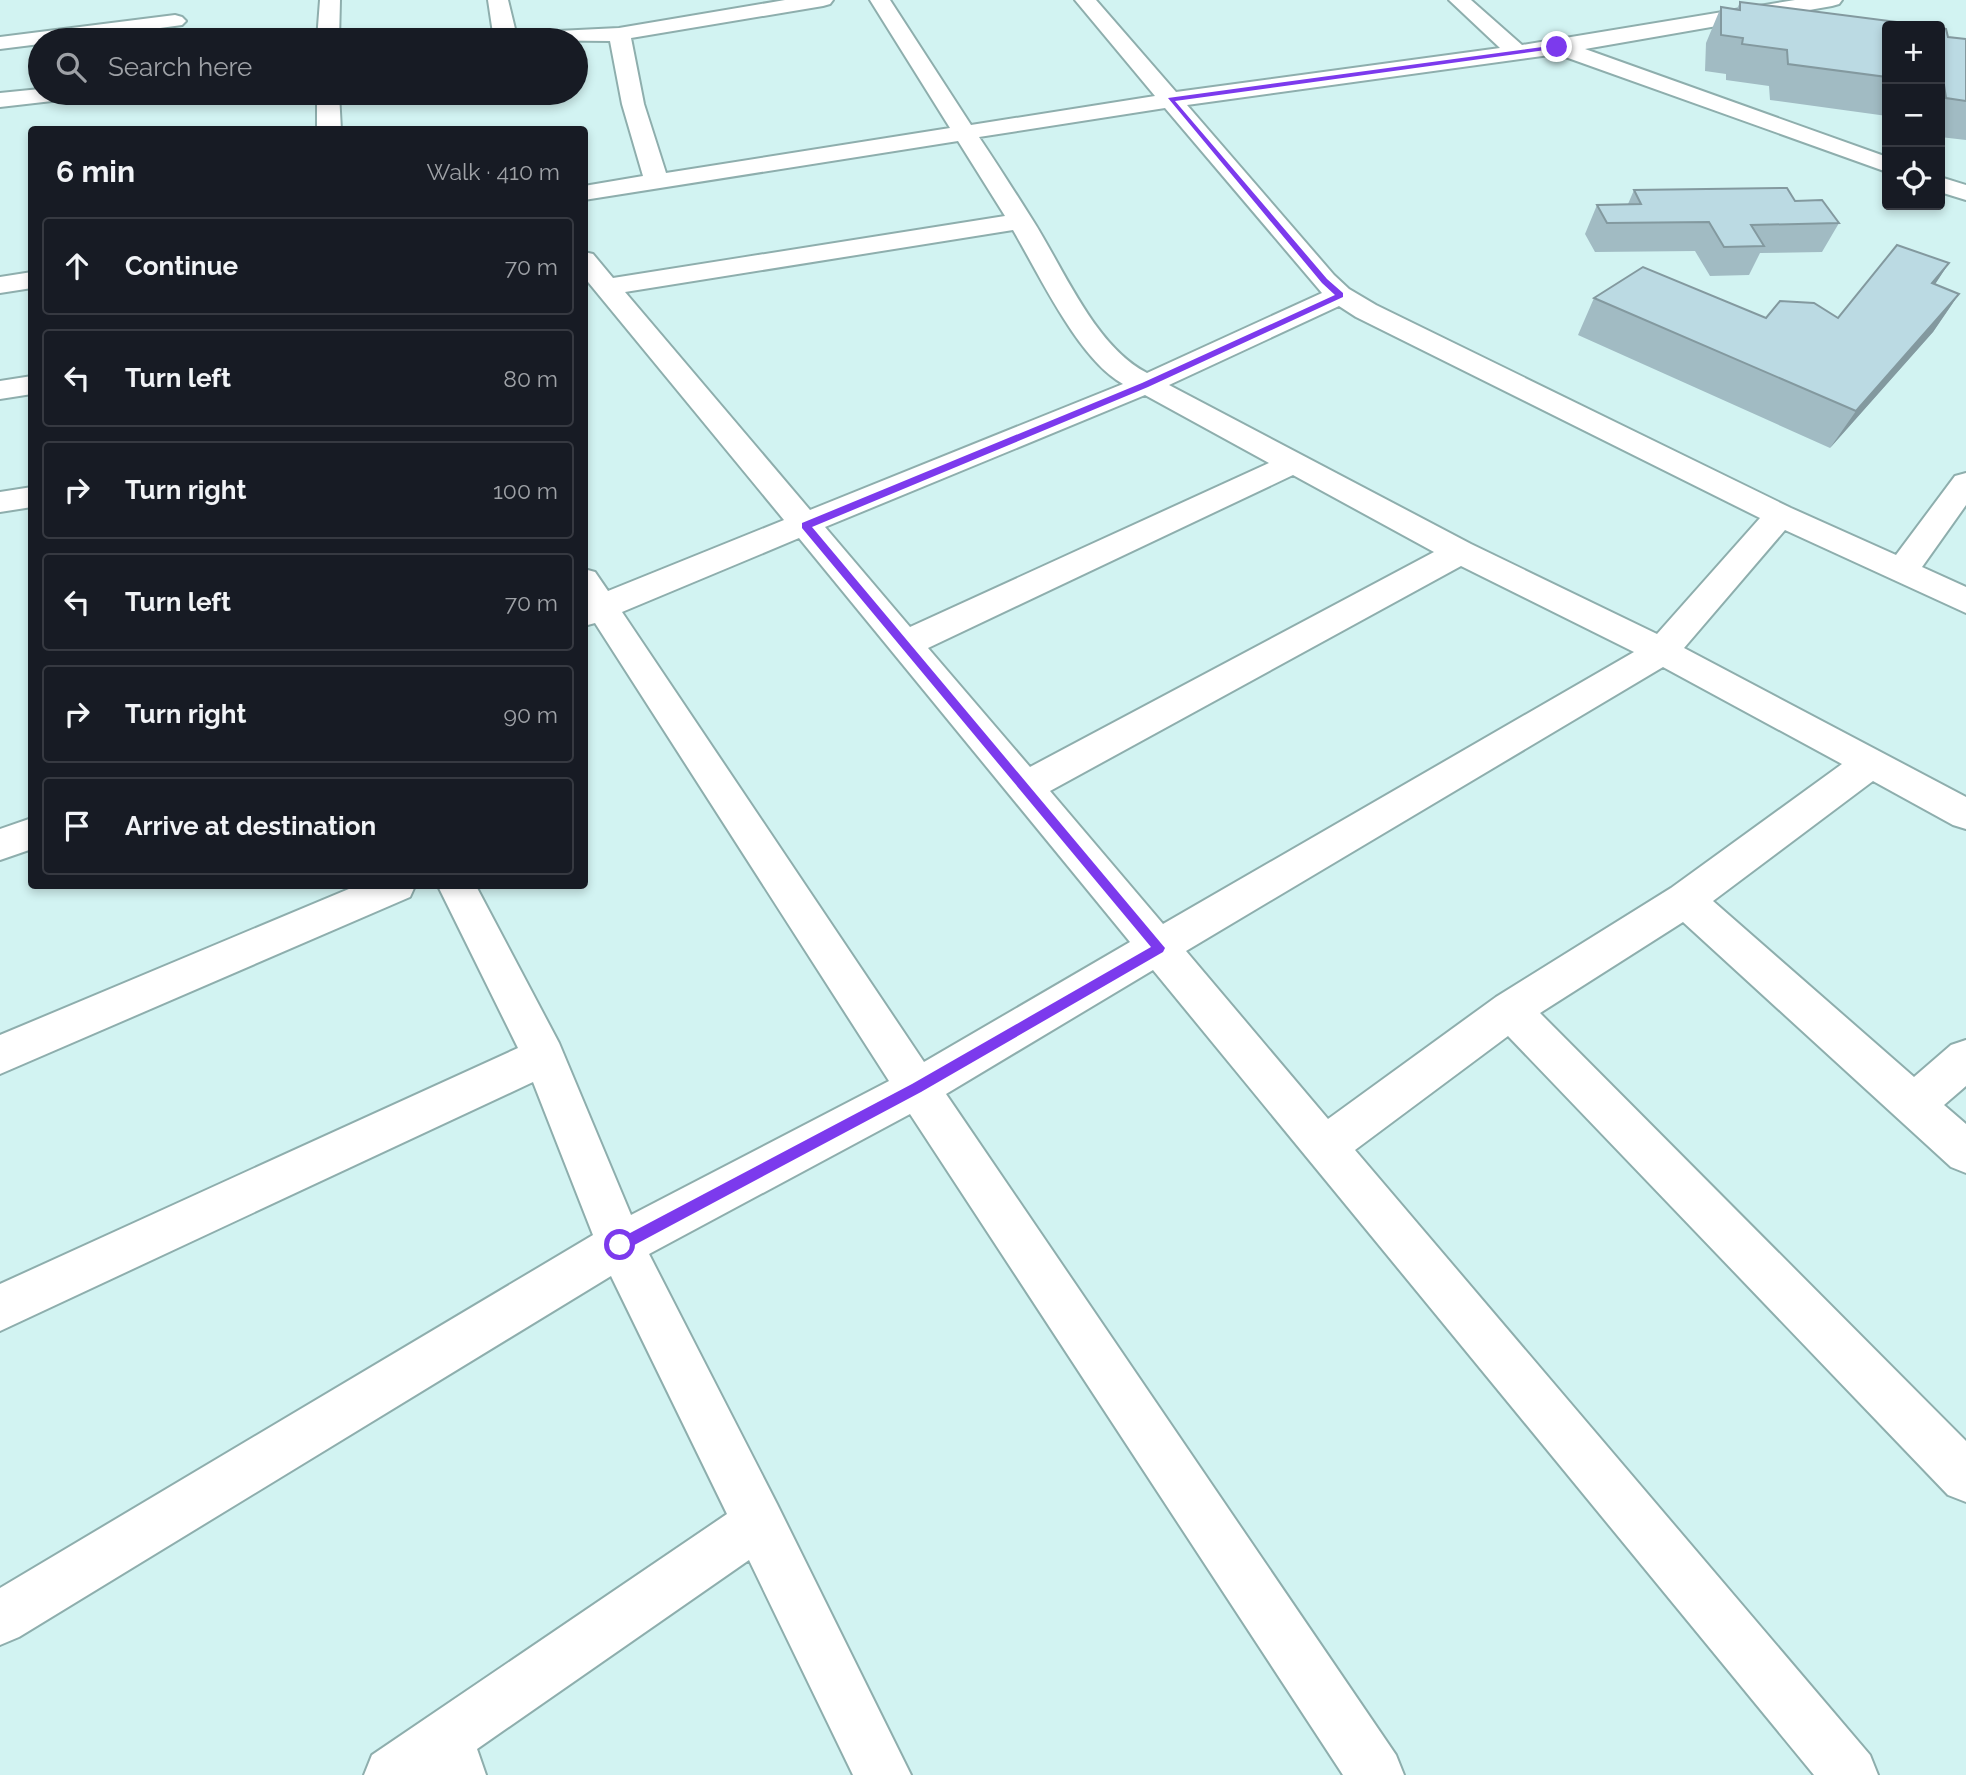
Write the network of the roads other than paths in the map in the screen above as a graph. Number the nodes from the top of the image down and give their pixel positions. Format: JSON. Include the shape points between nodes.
{"nodes":[{"id":1,"x":330,"y":0,"type":"edge"},
{"id":2,"x":498,"y":0,"type":"edge"},
{"id":3,"x":823,"y":0,"type":"edge"},
{"id":4,"x":880,"y":0,"type":"edge"},
{"id":5,"x":1085,"y":0,"type":"edge"},
{"id":6,"x":1459,"y":0,"type":"edge"},
{"id":7,"x":1720,"y":0,"type":"edge"},
{"id":8,"x":1832,"y":0,"type":"edge"},
{"id":9,"x":1741,"y":15,"type":"junction"},
{"id":10,"x":176,"y":20,"type":"edge"},
{"id":11,"x":115,"y":28,"type":"edge"},
{"id":12,"x":329,"y":28,"type":"edge"},
{"id":13,"x":504,"y":28,"type":"edge"},
{"id":14,"x":619,"y":34,"type":"junction"},
{"id":15,"x":588,"y":36,"type":"edge"},
{"id":16,"x":28,"y":39,"type":"edge"},
{"id":17,"x":0,"y":43,"type":"edge"},
{"id":18,"x":1557,"y":47,"type":"junction"},
{"id":19,"x":1516,"y":51,"type":"junction"},
{"id":20,"x":28,"y":97,"type":"edge"},
{"id":21,"x":0,"y":100,"type":"edge"},
{"id":22,"x":1170,"y":100,"type":"junction"},
{"id":23,"x":329,"y":105,"type":"edge"},
{"id":24,"x":330,"y":126,"type":"edge"},
{"id":25,"x":965,"y":132,"type":"junction"},
{"id":26,"x":1882,"y":163,"type":"edge"},
{"id":27,"x":657,"y":181,"type":"junction"},
{"id":28,"x":1945,"y":186,"type":"edge"},
{"id":29,"x":588,"y":192,"type":"edge"},
{"id":30,"x":1966,"y":193,"type":"edge"},
{"id":31,"x":1021,"y":221,"type":"junction"},
{"id":32,"x":596,"y":274,"type":"edge"},
{"id":33,"x":28,"y":282,"type":"edge"},
{"id":34,"x":0,"y":285,"type":"edge"},
{"id":35,"x":1340,"y":295,"type":"junction"},
{"id":36,"x":1145,"y":385,"type":"junction"},
{"id":37,"x":28,"y":386,"type":"edge"},
{"id":38,"x":0,"y":390,"type":"edge"},
{"id":39,"x":1296,"y":462,"type":"junction"},
{"id":40,"x":1966,"y":483,"type":"edge"},
{"id":41,"x":28,"y":498,"type":"edge"},
{"id":42,"x":0,"y":502,"type":"edge"},
{"id":43,"x":1780,"y":515,"type":"junction"},
{"id":44,"x":806,"y":526,"type":"junction"},
{"id":45,"x":1460,"y":552,"type":"junction"},
{"id":46,"x":1901,"y":572,"type":"junction"},
{"id":47,"x":591,"y":600,"type":"edge"},
{"id":48,"x":1966,"y":601,"type":"edge"},
{"id":49,"x":905,"y":644,"type":"junction"},
{"id":50,"x":1662,"y":651,"type":"junction"},
{"id":51,"x":1871,"y":763,"type":"junction"},
{"id":52,"x":1025,"y":787,"type":"junction"},
{"id":53,"x":1966,"y":814,"type":"edge"},
{"id":54,"x":28,"y":834,"type":"edge"},
{"id":55,"x":0,"y":845,"type":"edge"},
{"id":56,"x":389,"y":889,"type":"edge"},
{"id":57,"x":459,"y":889,"type":"edge"},
{"id":58,"x":1685,"y":900,"type":"junction"},
{"id":59,"x":1159,"y":948,"type":"junction"},
{"id":60,"x":1510,"y":1010,"type":"junction"},
{"id":61,"x":0,"y":1055,"type":"edge"},
{"id":62,"x":544,"y":1056,"type":"junction"},
{"id":63,"x":1966,"y":1059,"type":"edge"},
{"id":64,"x":917,"y":1088,"type":"junction"},
{"id":65,"x":1913,"y":1105,"type":"junction"},
{"id":66,"x":1325,"y":1147,"type":"junction"},
{"id":67,"x":1966,"y":1152,"type":"edge"},
{"id":68,"x":620,"y":1245,"type":"junction"},
{"id":69,"x":0,"y":1308,"type":"edge"},
{"id":70,"x":1966,"y":1477,"type":"edge"},
{"id":71,"x":759,"y":1522,"type":"junction"},
{"id":72,"x":0,"y":1618,"type":"edge"},
{"id":73,"x":452,"y":1757,"type":"edge"},
{"id":74,"x":392,"y":1775,"type":"edge"},
{"id":75,"x":883,"y":1775,"type":"edge"},
{"id":76,"x":1376,"y":1775,"type":"edge"},
{"id":77,"x":1850,"y":1775,"type":"edge"}],
"edges":[{"from":1,"to":12,"type":"street"},
{"from":2,"to":13,"type":"street"},
{"from":3,"to":14,"type":"street"},
{"from":4,"to":25,"type":"street"},
{"from":5,"to":22,"type":"street"},
{"from":6,"to":19,"type":"street"},
{"from":7,"to":9,"type":"street"},
{"from":8,"to":9,"type":"street"},
{"from":9,"to":18,"type":"street"},
{"from":10,"to":11,"type":"street"},
{"from":14,"to":15,"type":"street"},
{"from":14,"to":27,"type":"street","via":[[633,104]]},
{"from":16,"to":17,"type":"street"},
{"from":18,"to":19,"type":"street"},
{"from":18,"to":26,"type":"street"},
{"from":19,"to":22,"type":"street"},
{"from":20,"to":21,"type":"street"},
{"from":22,"to":25,"type":"street"},
{"from":22,"to":35,"type":"street"},
{"from":23,"to":24,"type":"street"},
{"from":25,"to":27,"type":"street"},
{"from":25,"to":31,"type":"street"},
{"from":27,"to":29,"type":"street"},
{"from":28,"to":30,"type":"street"},
{"from":31,"to":32,"type":"street"},
{"from":31,"to":36,"type":"street","via":[[1098,346],[1123,372]]},
{"from":32,"to":44,"type":"street"},
{"from":33,"to":34,"type":"street"},
{"from":35,"to":36,"type":"street"},
{"from":35,"to":43,"type":"street"},
{"from":36,"to":39,"type":"street"},
{"from":36,"to":44,"type":"street"},
{"from":37,"to":38,"type":"street"},
{"from":39,"to":45,"type":"street"},
{"from":39,"to":49,"type":"street"},
{"from":40,"to":46,"type":"street"},
{"from":41,"to":42,"type":"street"},
{"from":43,"to":46,"type":"street"},
{"from":43,"to":50,"type":"street"},
{"from":44,"to":47,"type":"street"},
{"from":44,"to":49,"type":"street"},
{"from":45,"to":50,"type":"street"},
{"from":45,"to":52,"type":"street"},
{"from":46,"to":48,"type":"street"},
{"from":47,"to":64,"type":"street"},
{"from":49,"to":52,"type":"street"},
{"from":50,"to":51,"type":"street"},
{"from":50,"to":59,"type":"street"},
{"from":51,"to":53,"type":"street"},
{"from":51,"to":58,"type":"street"},
{"from":52,"to":59,"type":"street"},
{"from":54,"to":55,"type":"street"},
{"from":56,"to":61,"type":"street"},
{"from":57,"to":62,"type":"street"},
{"from":58,"to":60,"type":"street"},
{"from":58,"to":65,"type":"street"},
{"from":59,"to":64,"type":"street"},
{"from":59,"to":66,"type":"street"},
{"from":60,"to":66,"type":"street"},
{"from":60,"to":70,"type":"street"},
{"from":62,"to":68,"type":"street"},
{"from":62,"to":69,"type":"street"},
{"from":63,"to":65,"type":"street"},
{"from":64,"to":68,"type":"street"},
{"from":64,"to":76,"type":"street"},
{"from":65,"to":67,"type":"street"},
{"from":66,"to":77,"type":"street"},
{"from":68,"to":71,"type":"street"},
{"from":68,"to":72,"type":"street"},
{"from":71,"to":73,"type":"street"},
{"from":71,"to":75,"type":"street"},
{"from":73,"to":74,"type":"street"}]}
